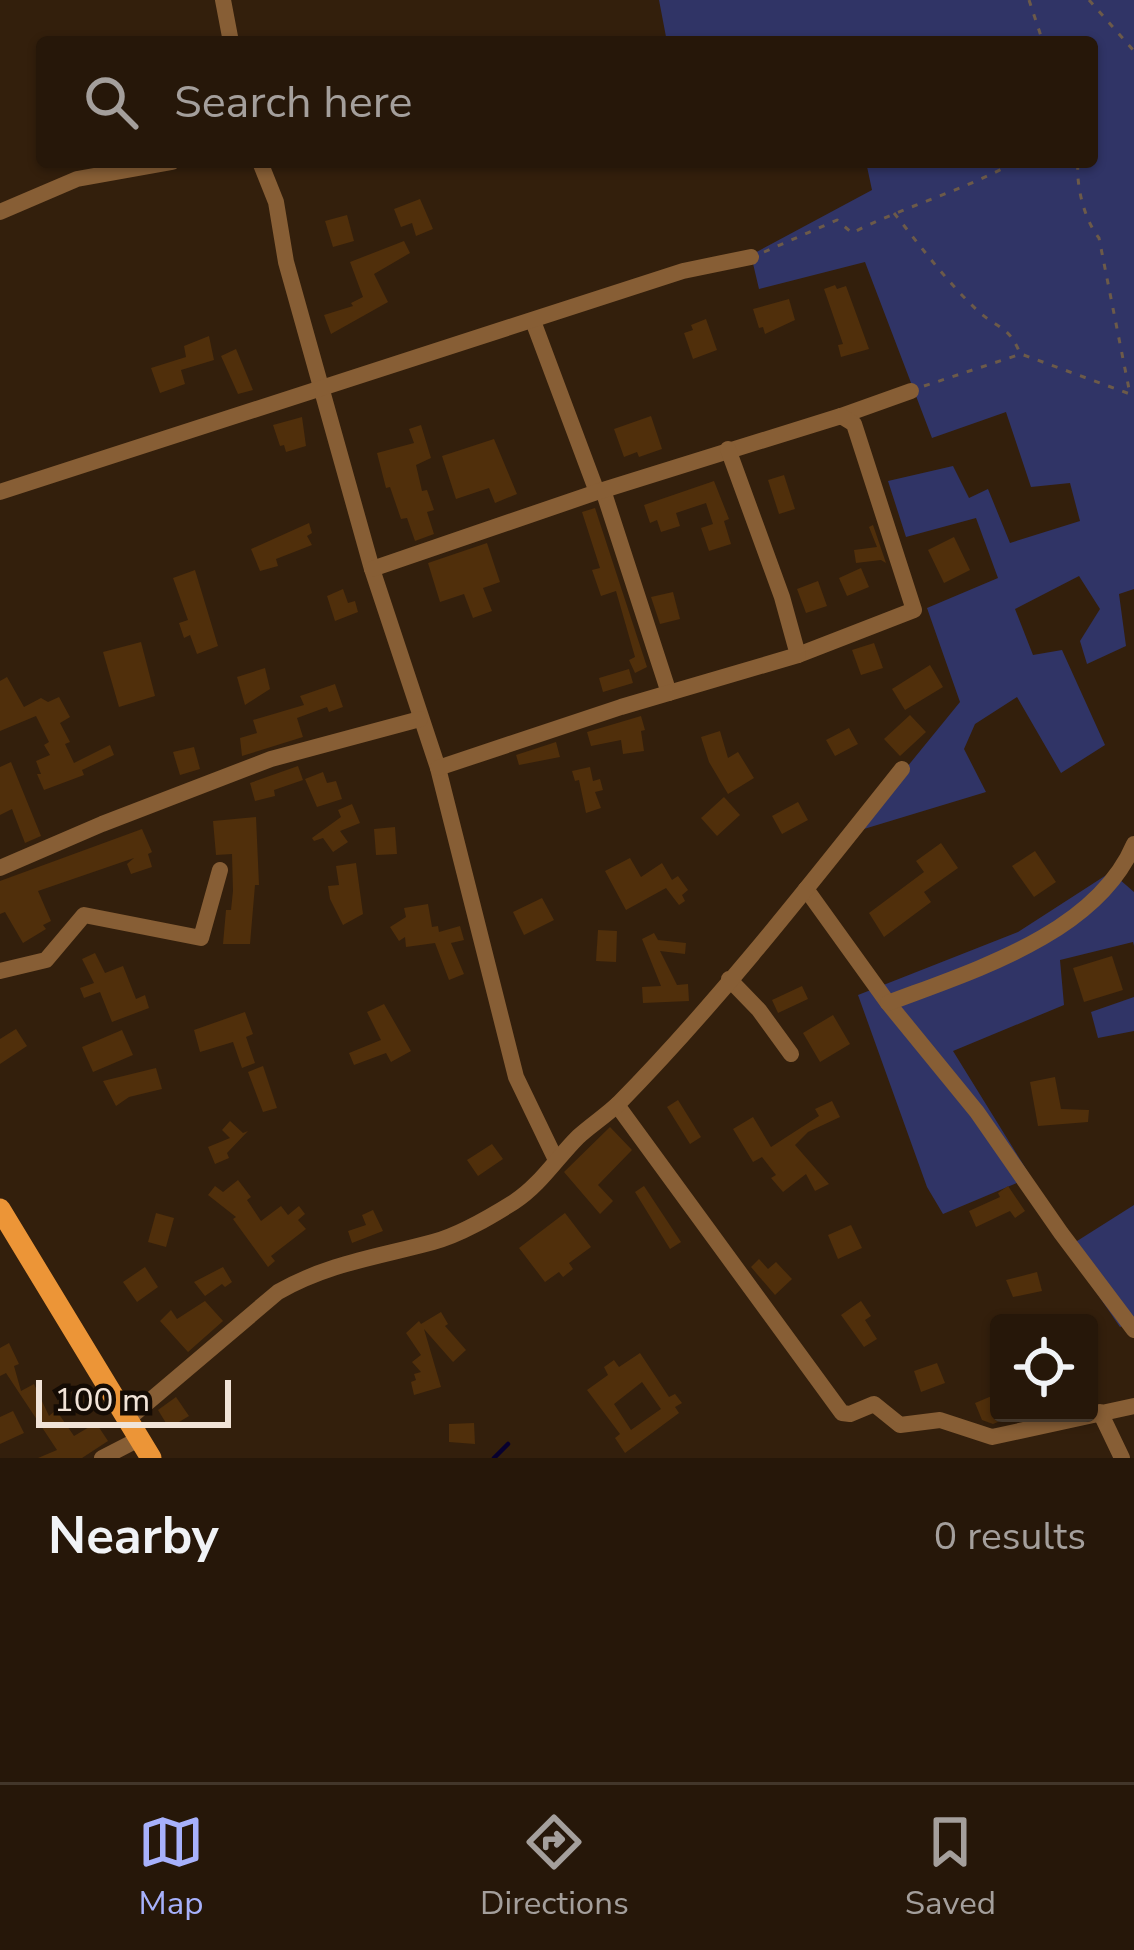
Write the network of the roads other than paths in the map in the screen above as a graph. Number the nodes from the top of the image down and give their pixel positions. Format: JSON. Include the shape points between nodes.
{"nodes":[{"id":1,"x":223,"y":0,"type":"edge"},
{"id":2,"x":230,"y":36,"type":"edge"},
{"id":3,"x":138,"y":168,"type":"edge"},
{"id":4,"x":262,"y":168,"type":"edge"},
{"id":5,"x":0,"y":212,"type":"edge"},
{"id":6,"x":751,"y":257,"type":"road end"},
{"id":7,"x":532,"y":321,"type":"junction"},
{"id":8,"x":323,"y":385,"type":"junction"},
{"id":9,"x":911,"y":391,"type":"road end"},
{"id":10,"x":841,"y":416,"type":"junction"},
{"id":11,"x":728,"y":449,"type":"junction"},
{"id":12,"x":600,"y":491,"type":"junction"},
{"id":13,"x":0,"y":492,"type":"edge"},
{"id":14,"x":372,"y":568,"type":"junction"},
{"id":15,"x":798,"y":655,"type":"junction"},
{"id":16,"x":669,"y":693,"type":"junction"},
{"id":17,"x":420,"y":719,"type":"junction"},
{"id":18,"x":438,"y":768,"type":"junction"},
{"id":19,"x":902,"y":769,"type":"dead end"},
{"id":20,"x":1134,"y":844,"type":"edge"},
{"id":21,"x":0,"y":868,"type":"edge"},
{"id":22,"x":220,"y":870,"type":"dead end"},
{"id":23,"x":806,"y":889,"type":"junction"},
{"id":24,"x":0,"y":971,"type":"edge"},
{"id":25,"x":729,"y":979,"type":"junction"},
{"id":26,"x":888,"y":1003,"type":"junction"},
{"id":27,"x":790,"y":1054,"type":"dead end"},
{"id":28,"x":617,"y":1105,"type":"junction"},
{"id":29,"x":556,"y":1160,"type":"junction"},
{"id":30,"x":0,"y":1209,"type":"edge"},
{"id":31,"x":1134,"y":1330,"type":"edge"},
{"id":32,"x":1134,"y":1406,"type":"edge"},
{"id":33,"x":1100,"y":1412,"type":"junction"},
{"id":34,"x":139,"y":1439,"type":"edge"},
{"id":35,"x":102,"y":1458,"type":"edge"},
{"id":36,"x":1122,"y":1458,"type":"edge"}],
"edges":[{"from":1,"to":2,"type":"street"},
{"from":3,"to":5,"type":"street","via":[[77,179]]},
{"from":4,"to":8,"type":"street"},
{"from":6,"to":7,"type":"street"},
{"from":7,"to":8,"type":"street"},
{"from":7,"to":12,"type":"street"},
{"from":8,"to":13,"type":"street"},
{"from":8,"to":14,"type":"street"},
{"from":9,"to":10,"type":"street"},
{"from":10,"to":11,"type":"street"},
{"from":10,"to":15,"type":"street","via":[[854,424],[914,610]]},
{"from":11,"to":12,"type":"street"},
{"from":11,"to":15,"type":"street"},
{"from":12,"to":14,"type":"street"},
{"from":12,"to":16,"type":"street"},
{"from":14,"to":17,"type":"street"},
{"from":15,"to":16,"type":"street"},
{"from":16,"to":18,"type":"street"},
{"from":17,"to":18,"type":"street"},
{"from":17,"to":21,"type":"street","via":[[272,759]]},
{"from":18,"to":29,"type":"street","via":[[516,1076]]},
{"from":19,"to":23,"type":"street"},
{"from":20,"to":26,"type":"street","via":[[1108,885],[1058,929]]},
{"from":22,"to":24,"type":"street","via":[[201,938],[83,915],[46,960]]},
{"from":23,"to":25,"type":"street"},
{"from":23,"to":26,"type":"street"},
{"from":25,"to":27,"type":"street"},
{"from":25,"to":28,"type":"street"},
{"from":26,"to":31,"type":"street"},
{"from":28,"to":29,"type":"street"},
{"from":28,"to":33,"type":"street","via":[[842,1413],[874,1405],[900,1425],[940,1420],[992,1437]]},
{"from":29,"to":34,"type":"street","via":[[539,1182],[482,1221],[278,1292]]},
{"from":30,"to":34,"type":"main road"},
{"from":32,"to":33,"type":"street"},
{"from":33,"to":36,"type":"street"},
{"from":34,"to":35,"type":"street"}]}
